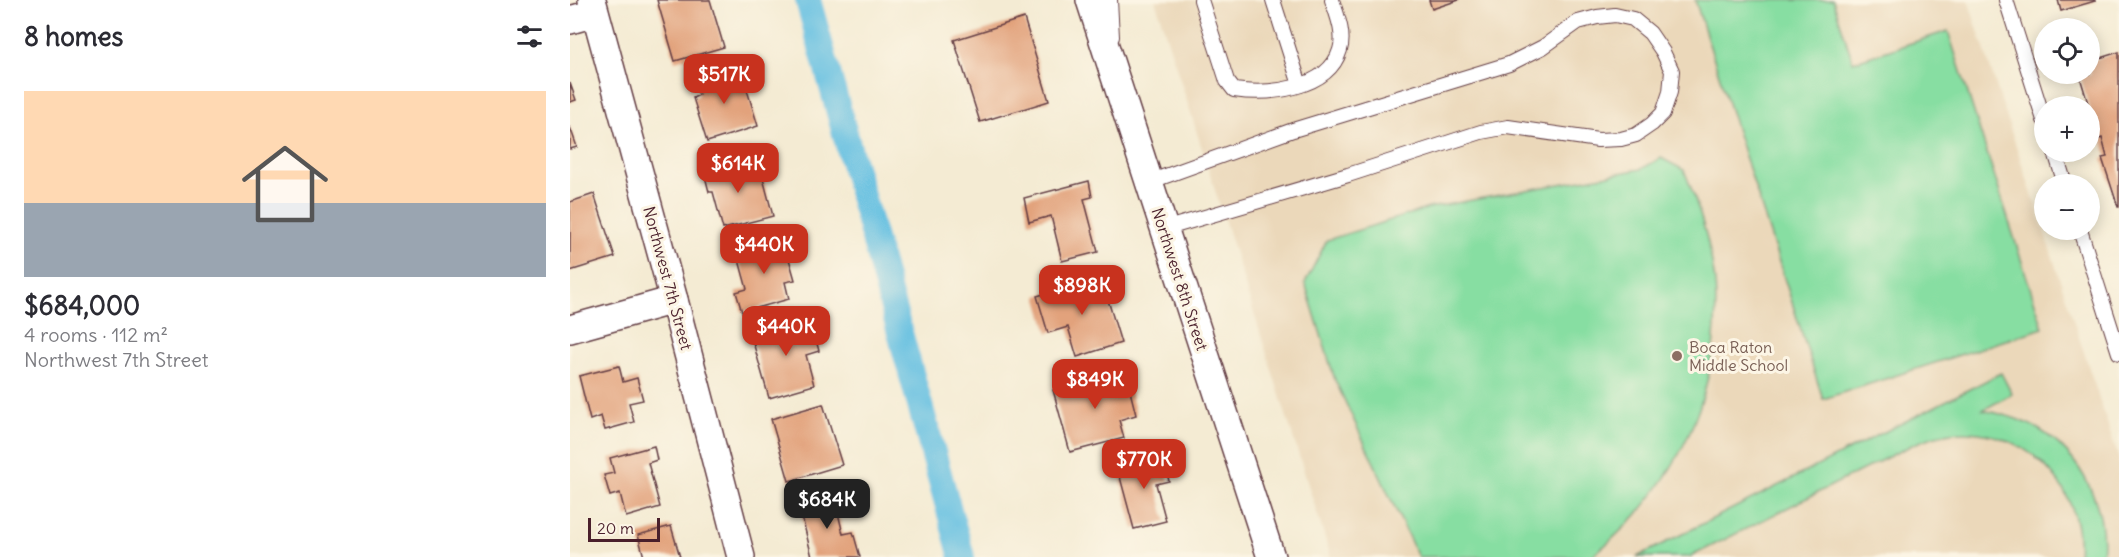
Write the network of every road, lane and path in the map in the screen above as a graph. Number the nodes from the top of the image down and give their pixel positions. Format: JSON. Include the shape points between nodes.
{"nodes":[{"id":1,"x":1090,"y":0,"type":"edge"},
{"id":2,"x":1110,"y":0,"type":"edge"},
{"id":3,"x":1201,"y":0,"type":"edge"},
{"id":4,"x":1273,"y":0,"type":"edge"},
{"id":5,"x":1332,"y":0,"type":"edge"},
{"id":6,"x":2006,"y":0,"type":"edge"},
{"id":7,"x":586,"y":11,"type":"edge"},
{"id":8,"x":1113,"y":72,"type":"junction"},
{"id":9,"x":1299,"y":85,"type":"junction"},
{"id":10,"x":2036,"y":96,"type":"edge"},
{"id":11,"x":1149,"y":182,"type":"junction"},
{"id":12,"x":1164,"y":229,"type":"junction"},
{"id":13,"x":2083,"y":240,"type":"edge"},
{"id":14,"x":674,"y":300,"type":"junction"},
{"id":15,"x":570,"y":328,"type":"edge"},
{"id":16,"x":2119,"y":352,"type":"edge"},
{"id":17,"x":741,"y":557,"type":"edge"},
{"id":18,"x":1270,"y":557,"type":"edge"}],
"edges":[{"from":1,"to":8,"type":"street","name":"Northwest 8th Street"},
{"from":2,"to":8,"type":"lane"},
{"from":3,"to":9,"type":"lane","via":[[1227,81],[1234,90],[1275,91]]},
{"from":4,"to":9,"type":"lane"},
{"from":5,"to":9,"type":"lane","via":[[1340,25],[1341,50],[1329,69]]},
{"from":6,"to":10,"type":"lane"},
{"from":7,"to":14,"type":"street","name":"Northwest 7th Street"},
{"from":8,"to":11,"type":"street","name":"Northwest 8th Street"},
{"from":11,"to":12,"type":"street","name":"Northwest 8th Street"},
{"from":11,"to":12,"type":"lane","via":[[1293,130],[1509,64],[1543,47],[1578,22],[1597,17],[1633,19],[1650,33],[1671,71],[1663,113],[1636,135],[1621,140],[1508,127],[1481,132]]},
{"from":12,"to":18,"type":"street","name":"Northwest 8th Street"},
{"from":13,"to":16,"type":"lane"},
{"from":14,"to":15,"type":"street"},
{"from":14,"to":17,"type":"street","name":"Northwest 7th Street"}]}
